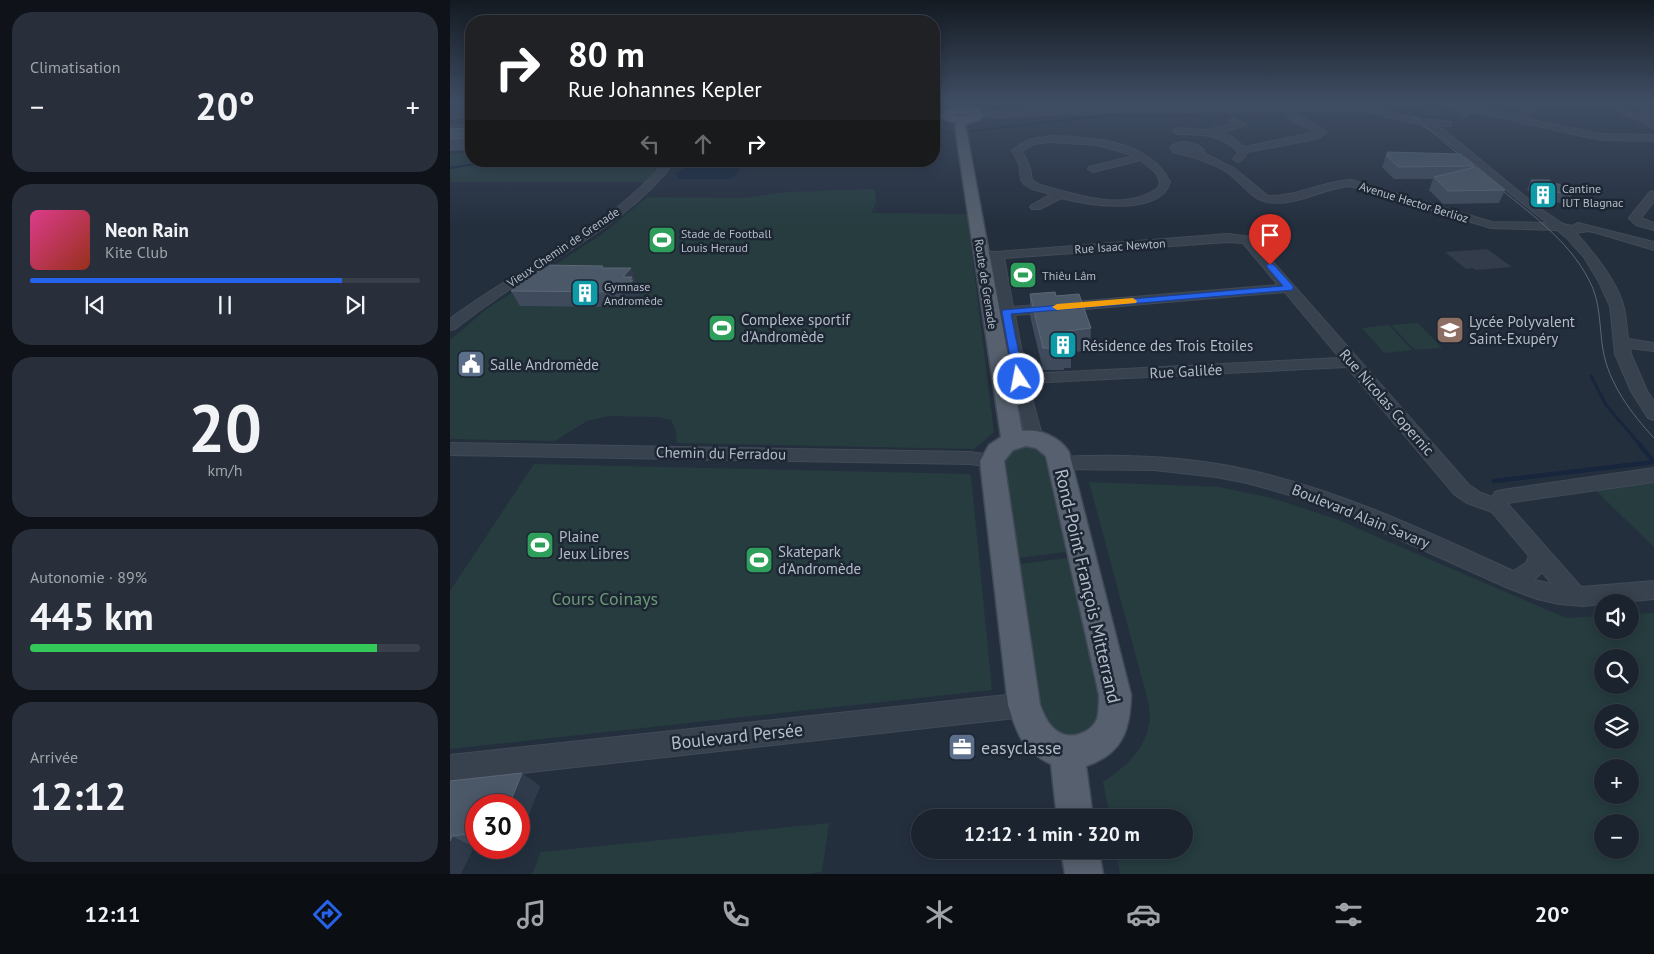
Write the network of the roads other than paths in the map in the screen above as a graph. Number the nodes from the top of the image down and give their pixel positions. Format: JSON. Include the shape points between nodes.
{"nodes":[{"id":1,"x":964,"y":143,"type":"edge"},
{"id":2,"x":1030,"y":143,"type":"edge"},
{"id":3,"x":1098,"y":143,"type":"edge"},
{"id":4,"x":1174,"y":143,"type":"edge"},
{"id":5,"x":1234,"y":143,"type":"edge"},
{"id":6,"x":1280,"y":143,"type":"edge"},
{"id":7,"x":1460,"y":143,"type":"edge"},
{"id":8,"x":1242,"y":150,"type":"junction"},
{"id":9,"x":1171,"y":152,"type":"junction"},
{"id":10,"x":1144,"y":158,"type":"junction"},
{"id":11,"x":1224,"y":166,"type":"junction"},
{"id":12,"x":665,"y":167,"type":"edge"},
{"id":13,"x":1092,"y":168,"type":"dead end"},
{"id":14,"x":1060,"y":193,"type":"junction"},
{"id":15,"x":1654,"y":194,"type":"edge"},
{"id":16,"x":1036,"y":207,"type":"dead end"},
{"id":17,"x":1560,"y":227,"type":"junction"},
{"id":18,"x":1654,"y":227,"type":"edge"},
{"id":19,"x":1243,"y":238,"type":"joint"},
{"id":20,"x":1654,"y":246,"type":"edge"},
{"id":21,"x":989,"y":255,"type":"junction"},
{"id":22,"x":1290,"y":288,"type":"junction"},
{"id":23,"x":1006,"y":312,"type":"junction"},
{"id":24,"x":450,"y":326,"type":"edge"},
{"id":25,"x":1622,"y":342,"type":"junction"},
{"id":26,"x":1654,"y":347,"type":"edge"},
{"id":27,"x":1352,"y":362,"type":"junction"},
{"id":28,"x":1019,"y":379,"type":"junction"},
{"id":29,"x":1654,"y":414,"type":"edge"},
{"id":30,"x":1024,"y":439,"type":"junction"},
{"id":31,"x":450,"y":448,"type":"edge"},
{"id":32,"x":992,"y":460,"type":"junction"},
{"id":33,"x":1060,"y":463,"type":"junction"},
{"id":34,"x":1654,"y":475,"type":"edge"},
{"id":35,"x":1500,"y":502,"type":"junction"},
{"id":36,"x":1540,"y":555,"type":"junction"},
{"id":37,"x":1515,"y":581,"type":"junction"},
{"id":38,"x":1654,"y":590,"type":"edge"},
{"id":39,"x":1575,"y":596,"type":"junction"},
{"id":40,"x":1024,"y":705,"type":"junction"},
{"id":41,"x":1067,"y":752,"type":"junction"},
{"id":42,"x":450,"y":768,"type":"edge"},
{"id":43,"x":1074,"y":809,"type":"edge"},
{"id":44,"x":1082,"y":859,"type":"edge"},
{"id":45,"x":1084,"y":874,"type":"edge"}],
"edges":[{"from":1,"to":21,"type":"main road","name":"Route de Grenade"},
{"from":2,"to":14,"type":"street","via":[[1017,150],[1028,182]]},
{"from":3,"to":10,"type":"street"},
{"from":4,"to":9,"type":"street"},
{"from":5,"to":8,"type":"street"},
{"from":6,"to":8,"type":"street"},
{"from":7,"to":17,"type":"street","via":[[1534,209]]},
{"from":8,"to":11,"type":"street","via":[[1240,158]]},
{"from":9,"to":10,"type":"street"},
{"from":9,"to":11,"type":"street","name":"Avenue Hector Berlioz","via":[[1198,148],[1195,153]]},
{"from":10,"to":13,"type":"street"},
{"from":10,"to":14,"type":"street","via":[[1164,178],[1163,188],[1151,196],[1130,202],[1101,203]]},
{"from":11,"to":17,"type":"street","name":"Avenue Hector Berlioz","via":[[1266,199],[1351,183],[1491,225]]},
{"from":12,"to":24,"type":"street","name":"Vieux Chemin de Grenade","via":[[648,186],[607,219]]},
{"from":14,"to":16,"type":"street"},
{"from":15,"to":18,"type":"street","via":[[1635,218]]},
{"from":17,"to":20,"type":"street","name":"Avenue Hector Berlioz","via":[[1588,228]]},
{"from":17,"to":25,"type":"street","via":[[1589,256],[1606,282],[1617,306]]},
{"from":19,"to":21,"type":"street","name":"Rue Isaac Newton"},
{"from":19,"to":22,"type":"street","name":"Rue Nicolas Copernic"},
{"from":21,"to":23,"type":"street"},
{"from":21,"to":30,"type":"main road","name":"Route de Grenade","via":[[1009,424]]},
{"from":22,"to":23,"type":"street"},
{"from":22,"to":27,"type":"street","name":"Rue Nicolas Copernic"},
{"from":23,"to":28,"type":"street"},
{"from":25,"to":26,"type":"street"},
{"from":25,"to":29,"type":"street","via":[[1629,370]]},
{"from":27,"to":28,"type":"street","name":"Rue Galilée"},
{"from":27,"to":35,"type":"street","name":"Rue Nicolas Copernic","via":[[1462,490],[1474,498]]},
{"from":28,"to":30,"type":"street"},
{"from":30,"to":32,"type":"main road","via":[[998,448]]},
{"from":30,"to":33,"type":"main road","name":"Rond-Point François Mitterrand","via":[[1050,446],[1057,452]]},
{"from":31,"to":32,"type":"street","name":"Chemin du Ferradou"},
{"from":32,"to":40,"type":"main road"},
{"from":33,"to":37,"type":"street","name":"Boulevard Alain Savary","via":[[1175,465],[1236,473],[1335,503]]},
{"from":33,"to":41,"type":"main road","name":"Rond-Point François Mitterrand","via":[[1117,710],[1111,729],[1098,744],[1078,752]]},
{"from":34,"to":35,"type":"street"},
{"from":35,"to":36,"type":"street","name":"Rue Nicolas Copernic"},
{"from":36,"to":37,"type":"street","via":[[1533,568]]},
{"from":36,"to":39,"type":"street","name":"Rue Nicolas Copernic"},
{"from":37,"to":39,"type":"street","name":"Boulevard Alain Savary","via":[[1543,592]]},
{"from":38,"to":39,"type":"street","name":"Boulevard Alain Savary"},
{"from":40,"to":41,"type":"main road","via":[[1026,720],[1035,736],[1055,750]]},
{"from":40,"to":42,"type":"street","name":"Boulevard Persée"},
{"from":41,"to":43,"type":"main road"},
{"from":44,"to":45,"type":"main road"}]}
